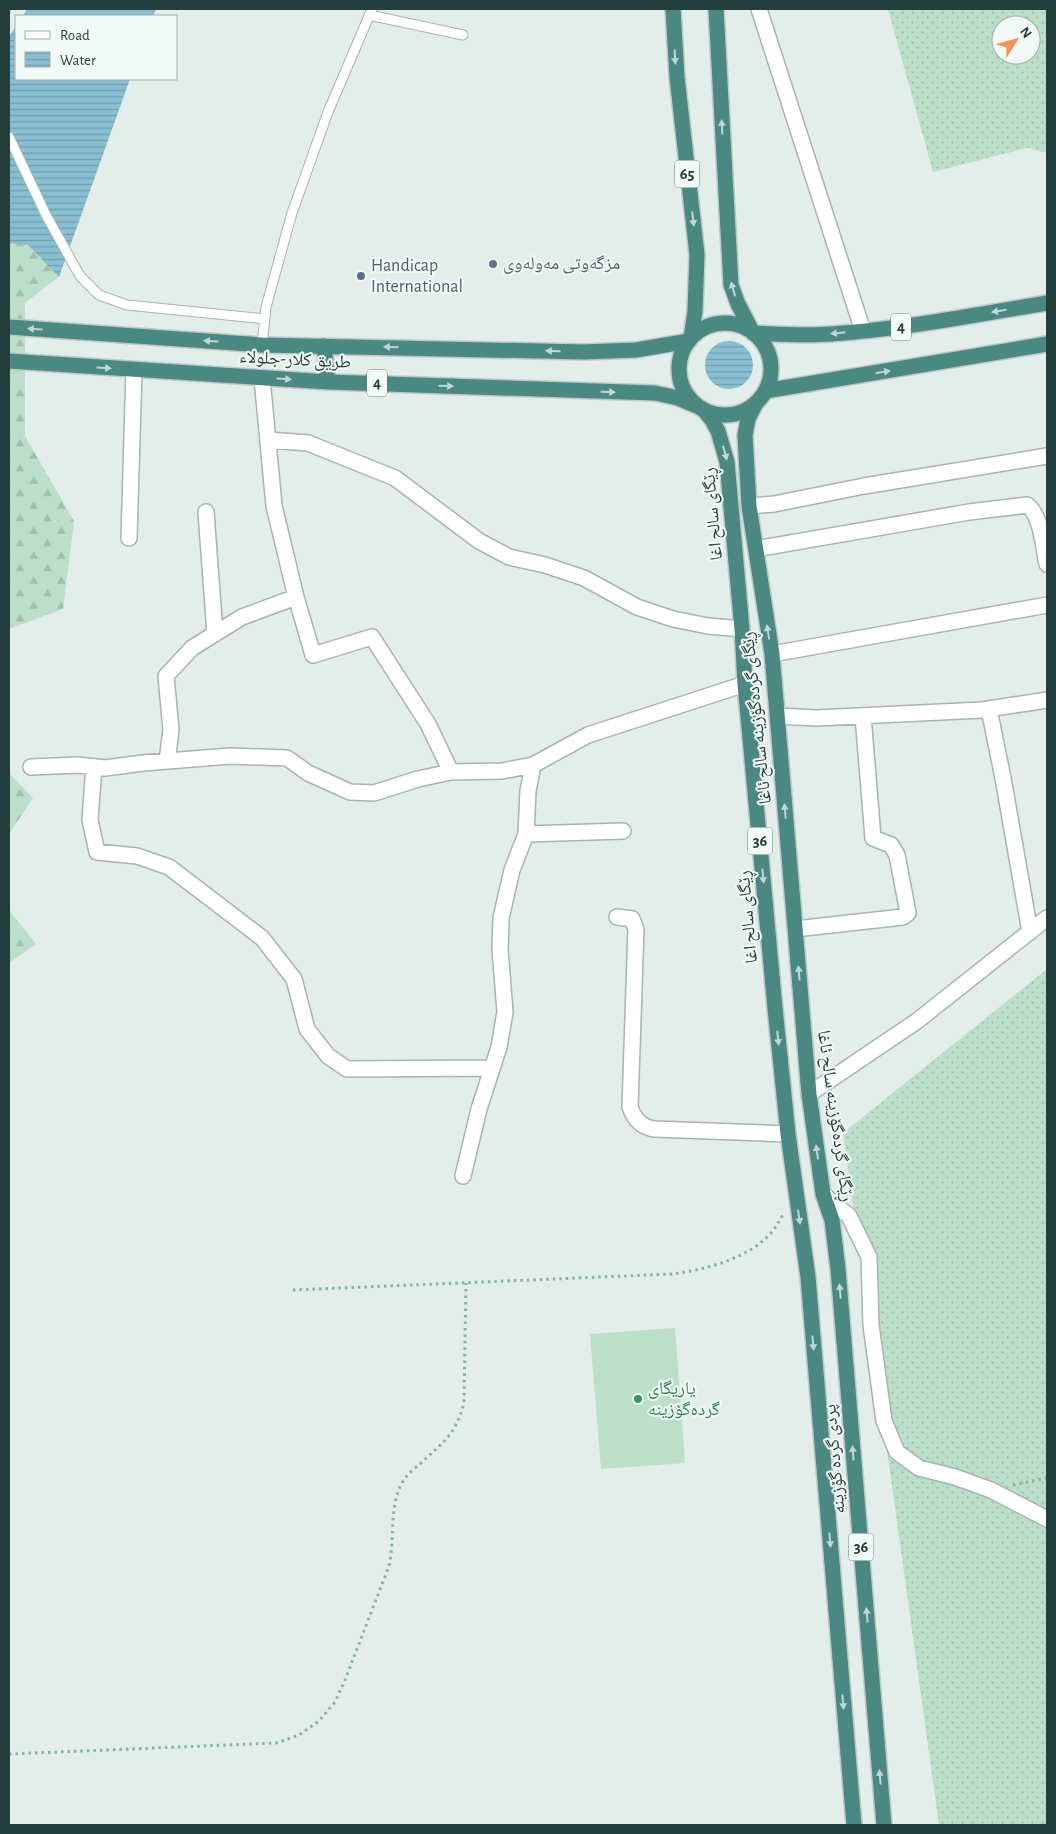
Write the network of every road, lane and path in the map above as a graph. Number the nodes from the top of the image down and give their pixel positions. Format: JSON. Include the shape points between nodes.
{"nodes":[{"id":1,"x":673,"y":9,"type":"edge"},
{"id":2,"x":716,"y":9,"type":"edge"},
{"id":3,"x":759,"y":9,"type":"edge"},
{"id":4,"x":371,"y":12,"type":"edge"},
{"id":5,"x":463,"y":35,"type":"dead end"},
{"id":6,"x":9,"y":137,"type":"edge"},
{"id":7,"x":1047,"y":303,"type":"edge"},
{"id":8,"x":265,"y":319,"type":"junction"},
{"id":9,"x":9,"y":327,"type":"edge"},
{"id":10,"x":863,"y":331,"type":"junction"},
{"id":11,"x":754,"y":333,"type":"junction"},
{"id":12,"x":690,"y":339,"type":"junction"},
{"id":13,"x":1047,"y":344,"type":"edge"},
{"id":14,"x":262,"y":345,"type":"junction"},
{"id":15,"x":324,"y":346,"type":"junction"},
{"id":16,"x":9,"y":361,"type":"edge"},
{"id":17,"x":134,"y":370,"type":"junction"},
{"id":18,"x":262,"y":378,"type":"junction"},
{"id":19,"x":328,"y":382,"type":"junction"},
{"id":20,"x":766,"y":391,"type":"junction"},
{"id":21,"x":756,"y":403,"type":"junction"},
{"id":22,"x":700,"y":408,"type":"junction"},
{"id":23,"x":269,"y":440,"type":"junction"},
{"id":24,"x":1047,"y":456,"type":"edge"},
{"id":25,"x":749,"y":506,"type":"junction"},
{"id":26,"x":206,"y":512,"type":"dead end"},
{"id":27,"x":129,"y":538,"type":"dead end"},
{"id":28,"x":756,"y":549,"type":"junction"},
{"id":29,"x":1047,"y":564,"type":"edge"},
{"id":30,"x":296,"y":597,"type":"junction"},
{"id":31,"x":1047,"y":605,"type":"edge"},
{"id":32,"x":742,"y":629,"type":"junction"},
{"id":33,"x":215,"y":634,"type":"junction"},
{"id":34,"x":772,"y":654,"type":"junction"},
{"id":35,"x":745,"y":684,"type":"junction"},
{"id":36,"x":1047,"y":700,"type":"edge"},
{"id":37,"x":988,"y":710,"type":"junction"},
{"id":38,"x":777,"y":716,"type":"junction"},
{"id":39,"x":863,"y":716,"type":"junction"},
{"id":40,"x":167,"y":761,"type":"junction"},
{"id":41,"x":533,"y":766,"type":"junction"},
{"id":42,"x":31,"y":767,"type":"dead end"},
{"id":43,"x":94,"y":767,"type":"junction"},
{"id":44,"x":451,"y":772,"type":"junction"},
{"id":45,"x":623,"y":831,"type":"dead end"},
{"id":46,"x":526,"y":834,"type":"junction"},
{"id":47,"x":617,"y":918,"type":"dead end"},
{"id":48,"x":1047,"y":918,"type":"edge"},
{"id":49,"x":795,"y":929,"type":"junction"},
{"id":50,"x":1030,"y":932,"type":"junction"},
{"id":51,"x":492,"y":1068,"type":"junction"},
{"id":52,"x":809,"y":1094,"type":"junction"},
{"id":53,"x":788,"y":1134,"type":"junction"},
{"id":54,"x":463,"y":1176,"type":"dead end"},
{"id":55,"x":823,"y":1194,"type":"junction"},
{"id":56,"x":796,"y":1196,"type":"junction"},
{"id":57,"x":838,"y":1269,"type":"joint"},
{"id":58,"x":466,"y":1283,"type":"junction"},
{"id":59,"x":293,"y":1290,"type":"dead end"},
{"id":60,"x":1047,"y":1478,"type":"edge"},
{"id":61,"x":991,"y":1490,"type":"junction"},
{"id":62,"x":1047,"y":1519,"type":"edge"},
{"id":63,"x":9,"y":1754,"type":"edge"},
{"id":64,"x":854,"y":1825,"type":"edge"},
{"id":65,"x":884,"y":1825,"type":"edge"}],
"edges":[{"from":1,"to":12,"type":"highway","number":"65","one_way":true,"via":[[677,77],[697,255]]},
{"from":11,"to":2,"type":"highway","number":"65","one_way":true,"via":[[731,285]]},
{"from":3,"to":10,"type":"street"},
{"from":4,"to":5,"type":"lane"},
{"from":4,"to":8,"type":"lane","via":[[328,112],[292,213]]},
{"from":6,"to":8,"type":"lane","via":[[46,215],[80,276],[99,294],[127,305]]},
{"from":7,"to":10,"type":"highway","number":"4","one_way":true},
{"from":8,"to":14,"type":"lane"},
{"from":14,"to":9,"type":"highway","name":"طريق كلار-جلولاء","number":"4","one_way":true},
{"from":10,"to":11,"type":"highway","number":"4","one_way":true},
{"from":11,"to":12,"type":"highway","number":"4","via":[[738,325],[721,323],[704,328]]},
{"from":11,"to":20,"type":"highway","number":"4","via":[[768,354],[771,366]]},
{"from":12,"to":15,"type":"highway","name":"طريق كلار-جلولاء","number":"4","one_way":true,"via":[[636,350],[583,352]]},
{"from":12,"to":22,"type":"highway","via":[[682,351],[679,375],[688,397]]},
{"from":20,"to":13,"type":"highway","one_way":true},
{"from":14,"to":15,"type":"highway","name":"طريق كلار-جلولاء","number":"4"},
{"from":15,"to":19,"type":"highway"},
{"from":16,"to":17,"type":"highway","name":"طريق كلار-جلولاء","number":"4","one_way":true},
{"from":17,"to":18,"type":"highway","name":"طريق كلار-جلولاء","number":"4"},
{"from":17,"to":27,"type":"street"},
{"from":18,"to":19,"type":"highway","name":"طريق كلار-جلولاء","number":"4","one_way":true},
{"from":18,"to":23,"type":"street"},
{"from":19,"to":22,"type":"highway","name":"طريق كلار-جلولاء","number":"4","one_way":true,"via":[[655,393],[678,398]]},
{"from":20,"to":21,"type":"highway","number":"4"},
{"from":21,"to":22,"type":"highway","number":"4","via":[[736,414],[725,415]]},
{"from":21,"to":25,"type":"highway","name":"ڕێگای گردەگۆزینە سالح ئاغا","number":"36","via":[[745,435]]},
{"from":22,"to":32,"type":"highway","name":"ڕێگای سالح اغا","number":"36","one_way":true,"via":[[718,431],[727,462]]},
{"from":23,"to":30,"type":"street","via":[[274,506]]},
{"from":23,"to":32,"type":"street","via":[[308,443],[395,478],[478,541],[509,557],[584,578],[637,607],[673,619]]},
{"from":24,"to":25,"type":"street"},
{"from":25,"to":28,"type":"highway","name":"ڕێگای گردەگۆزینە سالح ئاغا","number":"36"},
{"from":26,"to":33,"type":"street"},
{"from":28,"to":29,"type":"street","via":[[1027,505],[1037,518]]},
{"from":34,"to":28,"type":"highway","name":"ڕێگای گردەگۆزینە سالح ئاغا","number":"36","one_way":true},
{"from":30,"to":33,"type":"street","via":[[242,617]]},
{"from":30,"to":44,"type":"street","via":[[313,655],[372,637],[428,724]]},
{"from":31,"to":34,"type":"street"},
{"from":32,"to":35,"type":"highway","name":"ڕێگای سالح اغا","number":"36"},
{"from":33,"to":40,"type":"street","via":[[192,648],[166,676],[171,730]]},
{"from":34,"to":38,"type":"highway","name":"ڕێگای گردەگۆزینە سالح ئاغا","number":"36"},
{"from":35,"to":41,"type":"street","via":[[588,735]]},
{"from":35,"to":53,"type":"highway","name":"ڕێگای سالح اغا","number":"36","one_way":true},
{"from":36,"to":37,"type":"street"},
{"from":37,"to":39,"type":"street"},
{"from":37,"to":50,"type":"street"},
{"from":38,"to":39,"type":"street"},
{"from":49,"to":38,"type":"highway","name":"ڕێگای گردەگۆزینە سالح ئاغا","number":"36","one_way":true},
{"from":39,"to":49,"type":"street","via":[[873,838],[890,845],[897,855],[908,913],[902,917]]},
{"from":40,"to":43,"type":"street"},
{"from":40,"to":44,"type":"street","via":[[230,756],[287,758],[308,773],[350,792],[374,794]]},
{"from":41,"to":44,"type":"street","via":[[502,771]]},
{"from":41,"to":46,"type":"street"},
{"from":42,"to":43,"type":"street"},
{"from":43,"to":51,"type":"street","via":[[90,820],[97,852],[137,856],[169,867],[262,938],[294,979],[307,1029],[328,1056],[347,1069]]},
{"from":45,"to":46,"type":"street"},
{"from":46,"to":51,"type":"street","via":[[512,870],[501,918],[505,1012]]},
{"from":47,"to":53,"type":"street","via":[[632,919],[636,929],[630,1107],[636,1119],[647,1128],[654,1129]]},
{"from":48,"to":50,"type":"street"},
{"from":52,"to":49,"type":"highway","name":"ڕێگای گردەگۆزینە سالح ئاغا","number":"36","one_way":true},
{"from":50,"to":52,"type":"street","via":[[917,1021]]},
{"from":51,"to":54,"type":"street"},
{"from":55,"to":52,"type":"highway","name":"ڕێگای گردەگۆزینە سالح ئاغا","number":"36","one_way":true},
{"from":53,"to":56,"type":"highway","name":"ڕێگای سالح اغا","number":"36"},
{"from":55,"to":56,"type":"highway"},
{"from":55,"to":57,"type":"highway","name":"ڕێگای گردەگۆزینە سالح ئاغا","number":"36","via":[[832,1220]]},
{"from":55,"to":61,"type":"street","via":[[849,1216],[869,1257],[871,1326],[884,1422],[897,1452],[919,1468]]},
{"from":56,"to":58,"type":"path","via":[[770,1234],[725,1262],[699,1270]]},
{"from":56,"to":64,"type":"highway","name":"ڕێگای سالح اغا","number":"36","one_way":true,"via":[[808,1277]]},
{"from":65,"to":57,"type":"highway","name":"پردی گردە گۆزینە","number":"36","one_way":true},
{"from":58,"to":59,"type":"path"},
{"from":58,"to":63,"type":"path","via":[[464,1403],[459,1421],[449,1437],[403,1480],[397,1492],[389,1566],[345,1680],[335,1702],[319,1721],[299,1735],[276,1743]]},
{"from":60,"to":61,"type":"path"},
{"from":61,"to":62,"type":"street"}]}
